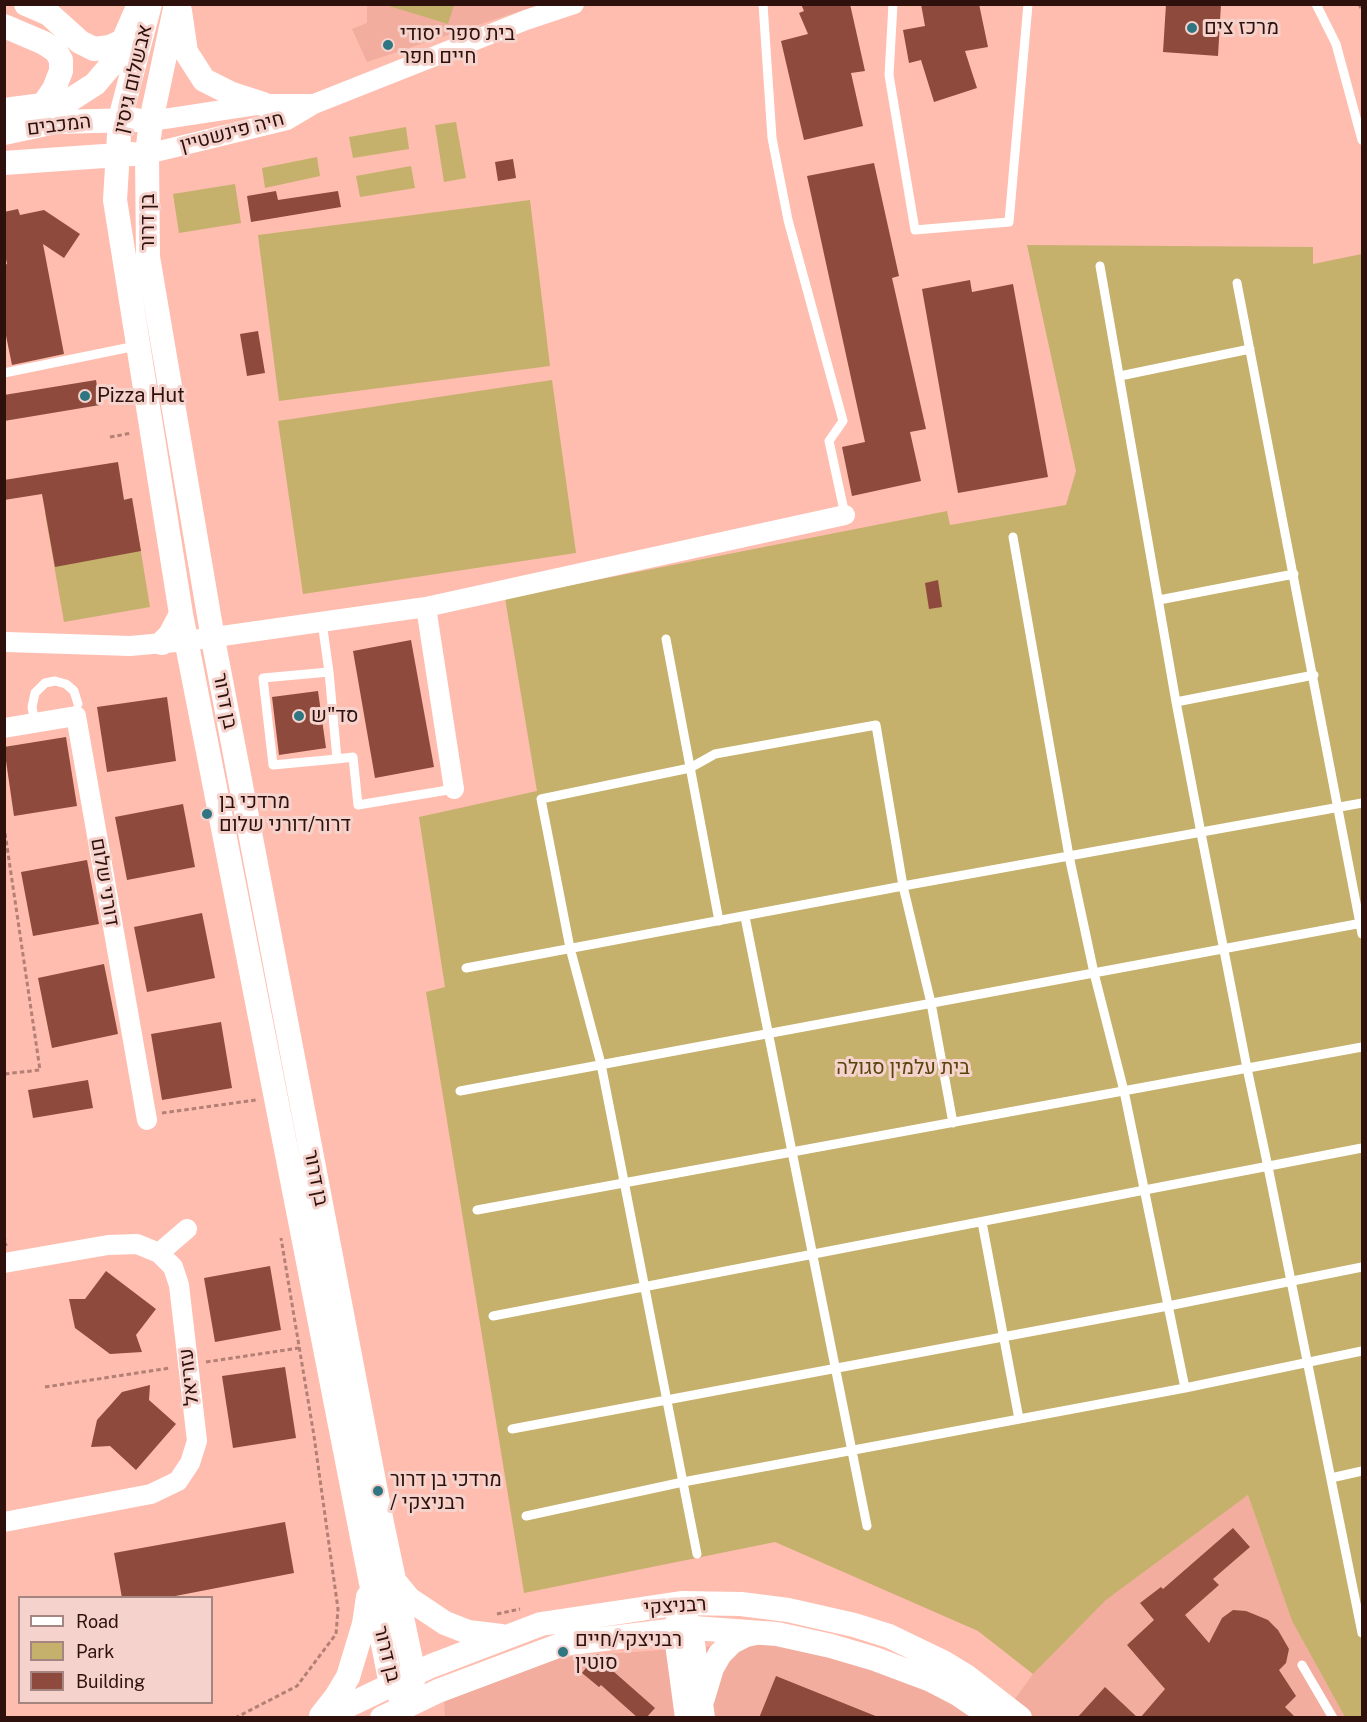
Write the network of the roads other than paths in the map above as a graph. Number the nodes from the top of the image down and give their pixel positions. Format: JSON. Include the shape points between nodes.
{"nodes":[{"id":1,"x":26,"y":4,"type":"edge"},
{"id":2,"x":140,"y":4,"type":"edge"},
{"id":3,"x":150,"y":4,"type":"edge"},
{"id":4,"x":177,"y":4,"type":"edge"},
{"id":5,"x":574,"y":4,"type":"edge"},
{"id":6,"x":764,"y":4,"type":"edge"},
{"id":7,"x":893,"y":4,"type":"edge"},
{"id":8,"x":1028,"y":4,"type":"edge"},
{"id":9,"x":1316,"y":4,"type":"edge"},
{"id":10,"x":4,"y":26,"type":"edge"},
{"id":11,"x":123,"y":41,"type":"junction"},
{"id":12,"x":263,"y":104,"type":"junction"},
{"id":13,"x":314,"y":104,"type":"junction"},
{"id":14,"x":43,"y":105,"type":"junction"},
{"id":15,"x":4,"y":110,"type":"edge"},
{"id":16,"x":120,"y":119,"type":"junction"},
{"id":17,"x":151,"y":121,"type":"junction"},
{"id":18,"x":4,"y":133,"type":"edge"},
{"id":19,"x":1362,"y":140,"type":"edge"},
{"id":20,"x":117,"y":154,"type":"junction"},
{"id":21,"x":147,"y":154,"type":"junction"},
{"id":22,"x":39,"y":160,"type":"junction"},
{"id":23,"x":4,"y":163,"type":"edge"},
{"id":24,"x":115,"y":200,"type":"junction"},
{"id":25,"x":1100,"y":266,"type":"dead end"},
{"id":26,"x":1237,"y":283,"type":"dead end"},
{"id":27,"x":138,"y":346,"type":"junction"},
{"id":28,"x":1250,"y":349,"type":"junction"},
{"id":29,"x":4,"y":373,"type":"edge"},
{"id":30,"x":1120,"y":376,"type":"junction"},
{"id":31,"x":845,"y":515,"type":"joint"},
{"id":32,"x":1012,"y":537,"type":"dead end"},
{"id":33,"x":1294,"y":574,"type":"junction"},
{"id":34,"x":1159,"y":600,"type":"junction"},
{"id":35,"x":426,"y":607,"type":"junction"},
{"id":36,"x":181,"y":614,"type":"junction"},
{"id":37,"x":322,"y":622,"type":"junction"},
{"id":38,"x":213,"y":639,"type":"junction"},
{"id":39,"x":666,"y":639,"type":"dead end"},
{"id":40,"x":187,"y":640,"type":"junction"},
{"id":41,"x":162,"y":643,"type":"junction"},
{"id":42,"x":5,"y":644,"type":"edge"},
{"id":43,"x":329,"y":672,"type":"junction"},
{"id":44,"x":1314,"y":675,"type":"junction"},
{"id":45,"x":1176,"y":702,"type":"junction"},
{"id":46,"x":78,"y":704,"type":"dead end"},
{"id":47,"x":35,"y":723,"type":"junction"},
{"id":48,"x":4,"y":728,"type":"edge"},
{"id":49,"x":338,"y":759,"type":"junction"},
{"id":50,"x":690,"y":768,"type":"junction"},
{"id":51,"x":454,"y":789,"type":"joint"},
{"id":52,"x":1362,"y":804,"type":"edge"},
{"id":53,"x":1339,"y":808,"type":"junction"},
{"id":54,"x":1201,"y":833,"type":"junction"},
{"id":55,"x":1069,"y":856,"type":"junction"},
{"id":56,"x":903,"y":886,"type":"junction"},
{"id":57,"x":745,"y":917,"type":"junction"},
{"id":58,"x":719,"y":921,"type":"junction"},
{"id":59,"x":1361,"y":923,"type":"edge"},
{"id":60,"x":1362,"y":934,"type":"edge"},
{"id":61,"x":570,"y":948,"type":"junction"},
{"id":62,"x":1225,"y":948,"type":"junction"},
{"id":63,"x":466,"y":968,"type":"dead end"},
{"id":64,"x":1094,"y":973,"type":"junction"},
{"id":65,"x":931,"y":1003,"type":"junction"},
{"id":66,"x":768,"y":1033,"type":"junction"},
{"id":67,"x":1362,"y":1047,"type":"edge"},
{"id":68,"x":601,"y":1064,"type":"junction"},
{"id":69,"x":1247,"y":1068,"type":"junction"},
{"id":70,"x":460,"y":1090,"type":"dead end"},
{"id":71,"x":1124,"y":1091,"type":"junction"},
{"id":72,"x":146,"y":1118,"type":"road end"},
{"id":73,"x":953,"y":1123,"type":"junction"},
{"id":74,"x":1362,"y":1149,"type":"edge"},
{"id":75,"x":792,"y":1152,"type":"junction"},
{"id":76,"x":1268,"y":1167,"type":"junction"},
{"id":77,"x":624,"y":1183,"type":"junction"},
{"id":78,"x":1144,"y":1191,"type":"junction"},
{"id":79,"x":477,"y":1210,"type":"dead end"},
{"id":80,"x":982,"y":1222,"type":"junction"},
{"id":81,"x":188,"y":1229,"type":"dead end"},
{"id":82,"x":159,"y":1253,"type":"junction"},
{"id":83,"x":813,"y":1255,"type":"junction"},
{"id":84,"x":4,"y":1263,"type":"edge"},
{"id":85,"x":1362,"y":1267,"type":"edge"},
{"id":86,"x":1291,"y":1281,"type":"junction"},
{"id":87,"x":645,"y":1288,"type":"junction"},
{"id":88,"x":1168,"y":1306,"type":"junction"},
{"id":89,"x":494,"y":1316,"type":"dead end"},
{"id":90,"x":1004,"y":1337,"type":"junction"},
{"id":91,"x":1362,"y":1351,"type":"edge"},
{"id":92,"x":1308,"y":1363,"type":"junction"},
{"id":93,"x":836,"y":1369,"type":"junction"},
{"id":94,"x":1185,"y":1388,"type":"junction"},
{"id":95,"x":667,"y":1401,"type":"junction"},
{"id":96,"x":1019,"y":1419,"type":"junction"},
{"id":97,"x":512,"y":1430,"type":"dead end"},
{"id":98,"x":852,"y":1450,"type":"junction"},
{"id":99,"x":1362,"y":1471,"type":"edge"},
{"id":100,"x":1331,"y":1478,"type":"junction"},
{"id":101,"x":683,"y":1482,"type":"junction"},
{"id":102,"x":525,"y":1516,"type":"dead end"},
{"id":103,"x":4,"y":1522,"type":"edge"},
{"id":104,"x":867,"y":1526,"type":"dead end"},
{"id":105,"x":698,"y":1554,"type":"dead end"},
{"id":106,"x":370,"y":1580,"type":"junction"},
{"id":107,"x":394,"y":1581,"type":"junction"},
{"id":108,"x":681,"y":1603,"type":"junction"},
{"id":109,"x":683,"y":1628,"type":"junction"},
{"id":110,"x":760,"y":1632,"type":"junction"},
{"id":111,"x":1362,"y":1633,"type":"edge"},
{"id":112,"x":506,"y":1637,"type":"junction"},
{"id":113,"x":1302,"y":1665,"type":"dead end"},
{"id":114,"x":414,"y":1674,"type":"junction"},
{"id":115,"x":391,"y":1685,"type":"junction"},
{"id":116,"x":409,"y":1705,"type":"junction"},
{"id":117,"x":704,"y":1708,"type":"edge"},
{"id":118,"x":321,"y":1718,"type":"edge"},
{"id":119,"x":382,"y":1718,"type":"edge"},
{"id":120,"x":684,"y":1718,"type":"edge"},
{"id":121,"x":993,"y":1718,"type":"edge"},
{"id":122,"x":1020,"y":1718,"type":"edge"},
{"id":123,"x":1333,"y":1718,"type":"edge"}],
"edges":[{"from":1,"to":11,"type":"street","via":[[49,14],[80,42],[94,49]]},
{"from":2,"to":11,"type":"street"},
{"from":3,"to":16,"type":"street","name":"אבשלום גיסין"},
{"from":4,"to":12,"type":"street","via":[[186,52],[204,80]]},
{"from":4,"to":17,"type":"street","name":"אבשלום גיסין"},
{"from":5,"to":13,"type":"street","name":"חיה פינשטיין"},
{"from":6,"to":31,"type":"lane","via":[[772,138],[788,220],[843,421],[829,441]]},
{"from":7,"to":8,"type":"lane","via":[[889,75],[915,230],[1009,222]]},
{"from":9,"to":19,"type":"lane","via":[[1336,44]]},
{"from":10,"to":14,"type":"street","via":[[44,43],[61,60],[54,89]]},
{"from":11,"to":14,"type":"street","via":[[112,64],[95,84],[70,100]]},
{"from":12,"to":13,"type":"street","name":"חיה פינשטיין"},
{"from":12,"to":17,"type":"street","name":"חיה פינשטיין"},
{"from":13,"to":21,"type":"street","name":"חיה פינשטיין","via":[[286,120]]},
{"from":14,"to":15,"type":"street"},
{"from":16,"to":17,"type":"street","name":"המכבים"},
{"from":16,"to":18,"type":"street","name":"המכבים","via":[[55,122]]},
{"from":16,"to":20,"type":"street","name":"אבשלום גיסין"},
{"from":17,"to":21,"type":"street","name":"אבשלום גיסין"},
{"from":20,"to":21,"type":"street","name":"המכבים"},
{"from":20,"to":22,"type":"street","name":"המכבים"},
{"from":20,"to":24,"type":"street","name":"בן דרור"},
{"from":21,"to":38,"type":"street","name":"בן דרור","via":[[148,257]]},
{"from":22,"to":23,"type":"street","name":"המכבים"},
{"from":22,"to":24,"type":"street","via":[[71,160],[89,169]]},
{"from":24,"to":27,"type":"street","name":"בן דרור"},
{"from":25,"to":30,"type":"lane"},
{"from":26,"to":28,"type":"lane"},
{"from":27,"to":29,"type":"lane"},
{"from":27,"to":36,"type":"street","name":"בן דרור"},
{"from":28,"to":30,"type":"lane"},
{"from":28,"to":33,"type":"lane"},
{"from":30,"to":34,"type":"lane"},
{"from":31,"to":35,"type":"street"},
{"from":32,"to":55,"type":"lane"},
{"from":33,"to":34,"type":"lane"},
{"from":33,"to":44,"type":"lane"},
{"from":34,"to":45,"type":"lane"},
{"from":35,"to":37,"type":"street"},
{"from":35,"to":51,"type":"street"},
{"from":36,"to":40,"type":"street","name":"בן דרור"},
{"from":36,"to":41,"type":"street"},
{"from":37,"to":38,"type":"street"},
{"from":37,"to":43,"type":"lane"},
{"from":38,"to":40,"type":"street"},
{"from":38,"to":107,"type":"street","name":"בן דרור"},
{"from":39,"to":50,"type":"lane"},
{"from":40,"to":41,"type":"street"},
{"from":40,"to":106,"type":"street","name":"בן דרור"},
{"from":41,"to":42,"type":"street"},
{"from":43,"to":49,"type":"lane"},
{"from":43,"to":49,"type":"lane","via":[[263,678],[273,765]]},
{"from":44,"to":45,"type":"lane"},
{"from":44,"to":53,"type":"lane"},
{"from":45,"to":54,"type":"lane"},
{"from":46,"to":47,"type":"lane","via":[[74,691],[66,684],[45,683],[35,693]]},
{"from":47,"to":48,"type":"street","name":"דורני שלום"},
{"from":47,"to":72,"type":"street","name":"דורני שלום","via":[[76,716]]},
{"from":49,"to":51,"type":"lane","via":[[353,757],[358,805]]},
{"from":50,"to":56,"type":"lane","via":[[715,754],[876,725]]},
{"from":50,"to":58,"type":"lane"},
{"from":50,"to":61,"type":"lane","via":[[541,799]]},
{"from":52,"to":53,"type":"lane"},
{"from":53,"to":54,"type":"lane"},
{"from":53,"to":59,"type":"lane"},
{"from":54,"to":55,"type":"lane"},
{"from":54,"to":62,"type":"lane"},
{"from":55,"to":56,"type":"lane"},
{"from":55,"to":64,"type":"lane"},
{"from":56,"to":57,"type":"lane"},
{"from":56,"to":65,"type":"lane"},
{"from":57,"to":58,"type":"lane"},
{"from":57,"to":66,"type":"lane"},
{"from":58,"to":61,"type":"lane"},
{"from":59,"to":60,"type":"lane"},
{"from":59,"to":62,"type":"lane"},
{"from":61,"to":63,"type":"lane"},
{"from":61,"to":68,"type":"lane"},
{"from":62,"to":64,"type":"lane"},
{"from":62,"to":69,"type":"lane"},
{"from":64,"to":65,"type":"lane"},
{"from":64,"to":71,"type":"lane"},
{"from":65,"to":66,"type":"lane"},
{"from":65,"to":73,"type":"lane"},
{"from":66,"to":68,"type":"lane"},
{"from":66,"to":75,"type":"lane"},
{"from":67,"to":69,"type":"lane"},
{"from":68,"to":70,"type":"lane"},
{"from":68,"to":77,"type":"lane"},
{"from":69,"to":71,"type":"lane"},
{"from":69,"to":76,"type":"lane"},
{"from":71,"to":73,"type":"lane"},
{"from":71,"to":78,"type":"lane"},
{"from":73,"to":75,"type":"lane"},
{"from":74,"to":76,"type":"lane"},
{"from":75,"to":77,"type":"lane"},
{"from":75,"to":83,"type":"lane"},
{"from":76,"to":78,"type":"lane"},
{"from":76,"to":86,"type":"lane"},
{"from":77,"to":79,"type":"lane"},
{"from":77,"to":87,"type":"lane"},
{"from":78,"to":80,"type":"lane"},
{"from":78,"to":88,"type":"lane"},
{"from":80,"to":83,"type":"lane"},
{"from":80,"to":90,"type":"lane"},
{"from":81,"to":82,"type":"street"},
{"from":82,"to":84,"type":"street","via":[[137,1244],[108,1245]]},
{"from":82,"to":103,"type":"street","name":"עזריאל","via":[[172,1267],[179,1285],[197,1441],[190,1463],[178,1481],[151,1494]]},
{"from":83,"to":87,"type":"lane"},
{"from":83,"to":93,"type":"lane"},
{"from":85,"to":86,"type":"lane"},
{"from":86,"to":88,"type":"lane"},
{"from":86,"to":92,"type":"lane"},
{"from":87,"to":89,"type":"lane"},
{"from":87,"to":95,"type":"lane"},
{"from":88,"to":90,"type":"lane"},
{"from":88,"to":94,"type":"lane"},
{"from":90,"to":93,"type":"lane"},
{"from":90,"to":96,"type":"lane"},
{"from":91,"to":92,"type":"lane"},
{"from":92,"to":94,"type":"lane"},
{"from":92,"to":100,"type":"lane"},
{"from":93,"to":95,"type":"lane"},
{"from":93,"to":98,"type":"lane"},
{"from":94,"to":96,"type":"lane"},
{"from":95,"to":97,"type":"lane"},
{"from":95,"to":101,"type":"lane"},
{"from":96,"to":98,"type":"lane"},
{"from":98,"to":101,"type":"lane"},
{"from":98,"to":104,"type":"lane"},
{"from":99,"to":100,"type":"lane"},
{"from":100,"to":111,"type":"lane"},
{"from":101,"to":102,"type":"lane"},
{"from":101,"to":105,"type":"lane"},
{"from":106,"to":115,"type":"street","name":"בן דרור"},
{"from":106,"to":118,"type":"street","via":[[364,1624],[348,1677]]},
{"from":107,"to":112,"type":"street","via":[[409,1599],[445,1623],[468,1632]]},
{"from":107,"to":114,"type":"street","name":"בן דרור"},
{"from":108,"to":109,"type":"street"},
{"from":108,"to":112,"type":"street","name":"רבניצקי","via":[[560,1620]]},
{"from":108,"to":122,"type":"street","name":"רבניצקי","via":[[788,1610],[889,1636],[966,1676]]},
{"from":109,"to":110,"type":"street","name":"רבניצקי"},
{"from":109,"to":116,"type":"street","name":"רבניצקי","via":[[563,1644],[438,1690]]},
{"from":109,"to":117,"type":"street"},
{"from":109,"to":120,"type":"street"},
{"from":110,"to":117,"type":"street","via":[[732,1642],[720,1654],[712,1668]]},
{"from":110,"to":121,"type":"street","name":"רבניצקי","via":[[801,1638],[902,1668],[957,1694]]},
{"from":112,"to":114,"type":"street","name":"רבניצקי"},
{"from":113,"to":123,"type":"lane"},
{"from":114,"to":115,"type":"street","name":"רבניצקי"},
{"from":114,"to":116,"type":"street","name":"בן דרור"},
{"from":115,"to":116,"type":"street","name":"בן דרור"},
{"from":115,"to":118,"type":"street","name":"רבניצקי"},
{"from":116,"to":119,"type":"street","name":"רבניצקי"}]}
